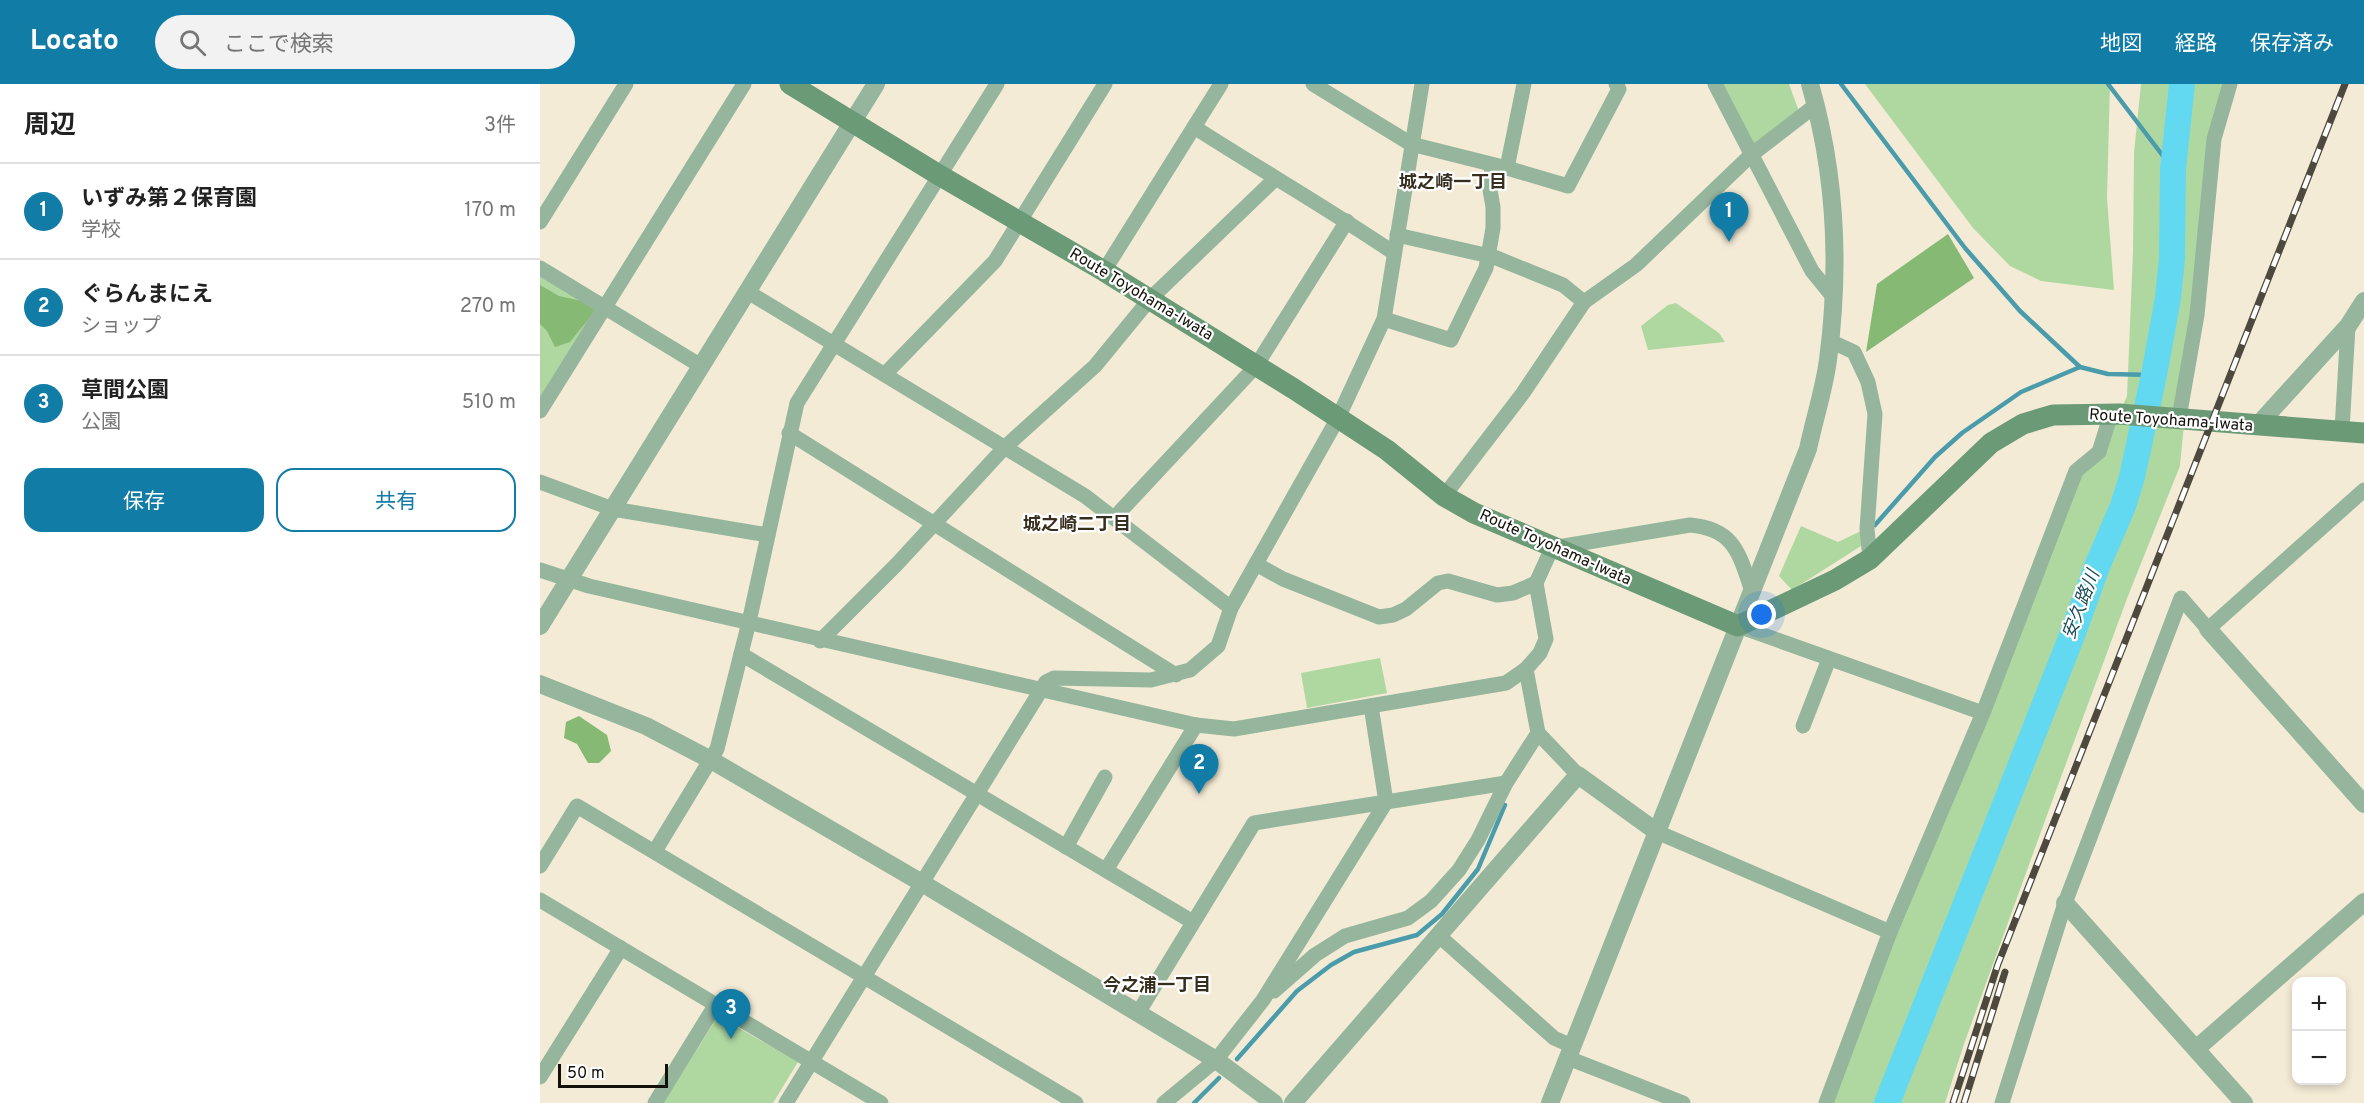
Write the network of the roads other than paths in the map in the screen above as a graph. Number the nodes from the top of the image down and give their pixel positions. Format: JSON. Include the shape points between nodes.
{"nodes":[{"id":1,"x":626,"y":84,"type":"edge"},
{"id":2,"x":744,"y":84,"type":"edge"},
{"id":3,"x":790,"y":84,"type":"edge"},
{"id":4,"x":876,"y":84,"type":"edge"},
{"id":5,"x":997,"y":84,"type":"edge"},
{"id":6,"x":1105,"y":84,"type":"edge"},
{"id":7,"x":1221,"y":84,"type":"edge"},
{"id":8,"x":1313,"y":84,"type":"edge"},
{"id":9,"x":1422,"y":84,"type":"edge"},
{"id":10,"x":1524,"y":84,"type":"edge"},
{"id":11,"x":1616,"y":84,"type":"edge"},
{"id":12,"x":1715,"y":84,"type":"edge"},
{"id":13,"x":1810,"y":84,"type":"edge"},
{"id":14,"x":2230,"y":84,"type":"edge"},
{"id":15,"x":1816,"y":105,"type":"junction"},
{"id":16,"x":852,"y":123,"type":"junction"},
{"id":17,"x":1194,"y":127,"type":"junction"},
{"id":18,"x":1411,"y":144,"type":"junction"},
{"id":19,"x":1751,"y":155,"type":"junction"},
{"id":20,"x":1499,"y":166,"type":"junction"},
{"id":21,"x":939,"y":175,"type":"junction"},
{"id":22,"x":1275,"y":179,"type":"junction"},
{"id":23,"x":1347,"y":221,"type":"junction"},
{"id":24,"x":540,"y":222,"type":"edge"},
{"id":25,"x":1019,"y":222,"type":"junction"},
{"id":26,"x":1397,"y":235,"type":"junction"},
{"id":27,"x":1394,"y":253,"type":"junction"},
{"id":28,"x":1488,"y":255,"type":"junction"},
{"id":29,"x":540,"y":268,"type":"edge"},
{"id":30,"x":1104,"y":271,"type":"junction"},
{"id":31,"x":748,"y":292,"type":"junction"},
{"id":32,"x":1834,"y":298,"type":"junction"},
{"id":33,"x":1150,"y":299,"type":"junction"},
{"id":34,"x":2364,"y":301,"type":"edge"},
{"id":35,"x":1584,"y":302,"type":"junction"},
{"id":36,"x":605,"y":308,"type":"junction"},
{"id":37,"x":1384,"y":320,"type":"junction"},
{"id":38,"x":2348,"y":326,"type":"junction"},
{"id":39,"x":1830,"y":341,"type":"junction"},
{"id":40,"x":835,"y":343,"type":"junction"},
{"id":41,"x":701,"y":366,"type":"junction"},
{"id":42,"x":1256,"y":366,"type":"junction"},
{"id":43,"x":885,"y":374,"type":"junction"},
{"id":44,"x":540,"y":411,"type":"edge"},
{"id":45,"x":2115,"y":414,"type":"junction"},
{"id":46,"x":1338,"y":418,"type":"junction"},
{"id":47,"x":2179,"y":418,"type":"junction"},
{"id":48,"x":2257,"y":426,"type":"junction"},
{"id":49,"x":2342,"y":430,"type":"junction"},
{"id":50,"x":789,"y":433,"type":"junction"},
{"id":51,"x":2364,"y":433,"type":"edge"},
{"id":52,"x":1005,"y":447,"type":"junction"},
{"id":53,"x":540,"y":482,"type":"edge"},
{"id":54,"x":2364,"y":489,"type":"edge"},
{"id":55,"x":1444,"y":496,"type":"junction"},
{"id":56,"x":613,"y":509,"type":"junction"},
{"id":57,"x":1114,"y":518,"type":"junction"},
{"id":58,"x":935,"y":522,"type":"junction"},
{"id":59,"x":768,"y":535,"type":"junction"},
{"id":60,"x":1552,"y":548,"type":"junction"},
{"id":61,"x":1870,"y":559,"type":"junction"},
{"id":62,"x":1256,"y":564,"type":"junction"},
{"id":63,"x":540,"y":570,"type":"edge"},
{"id":64,"x":569,"y":579,"type":"junction"},
{"id":65,"x":1536,"y":582,"type":"junction"},
{"id":66,"x":1752,"y":591,"type":"junction"},
{"id":67,"x":1231,"y":608,"type":"junction"},
{"id":68,"x":749,"y":622,"type":"junction"},
{"id":69,"x":540,"y":626,"type":"edge"},
{"id":70,"x":1738,"y":626,"type":"junction"},
{"id":71,"x":2208,"y":629,"type":"junction"},
{"id":72,"x":820,"y":641,"type":"junction"},
{"id":73,"x":741,"y":654,"type":"junction"},
{"id":74,"x":1829,"y":659,"type":"junction"},
{"id":75,"x":1526,"y":669,"type":"junction"},
{"id":76,"x":1176,"y":675,"type":"junction"},
{"id":77,"x":540,"y":684,"type":"edge"},
{"id":78,"x":1040,"y":690,"type":"junction"},
{"id":79,"x":1371,"y":706,"type":"junction"},
{"id":80,"x":1983,"y":713,"type":"junction"},
{"id":81,"x":1196,"y":725,"type":"junction"},
{"id":82,"x":1803,"y":726,"type":"dead end"},
{"id":83,"x":1538,"y":733,"type":"junction"},
{"id":84,"x":711,"y":760,"type":"junction"},
{"id":85,"x":1578,"y":775,"type":"junction"},
{"id":86,"x":1105,"y":777,"type":"dead end"},
{"id":87,"x":1506,"y":783,"type":"junction"},
{"id":88,"x":976,"y":793,"type":"junction"},
{"id":89,"x":1386,"y":802,"type":"junction"},
{"id":90,"x":2364,"y":804,"type":"edge"},
{"id":91,"x":1657,"y":832,"type":"junction"},
{"id":92,"x":1066,"y":847,"type":"junction"},
{"id":93,"x":655,"y":851,"type":"junction"},
{"id":94,"x":540,"y":866,"type":"edge"},
{"id":95,"x":1106,"y":870,"type":"junction"},
{"id":96,"x":922,"y":883,"type":"junction"},
{"id":97,"x":540,"y":900,"type":"edge"},
{"id":98,"x":2364,"y":902,"type":"edge"},
{"id":99,"x":2066,"y":903,"type":"junction"},
{"id":100,"x":1193,"y":922,"type":"junction"},
{"id":101,"x":1890,"y":932,"type":"junction"},
{"id":102,"x":1438,"y":935,"type":"junction"},
{"id":103,"x":621,"y":948,"type":"junction"},
{"id":104,"x":864,"y":976,"type":"junction"},
{"id":105,"x":1263,"y":1000,"type":"junction"},
{"id":106,"x":716,"y":1004,"type":"junction"},
{"id":107,"x":1138,"y":1013,"type":"junction"},
{"id":108,"x":2196,"y":1049,"type":"junction"},
{"id":109,"x":1570,"y":1052,"type":"junction"},
{"id":110,"x":1216,"y":1060,"type":"junction"},
{"id":111,"x":812,"y":1062,"type":"junction"},
{"id":112,"x":540,"y":1077,"type":"edge"},
{"id":113,"x":655,"y":1103,"type":"edge"},
{"id":114,"x":786,"y":1103,"type":"edge"},
{"id":115,"x":881,"y":1103,"type":"edge"},
{"id":116,"x":1076,"y":1103,"type":"edge"},
{"id":117,"x":1164,"y":1103,"type":"edge"},
{"id":118,"x":1274,"y":1103,"type":"edge"},
{"id":119,"x":1293,"y":1103,"type":"edge"},
{"id":120,"x":1550,"y":1103,"type":"edge"},
{"id":121,"x":1683,"y":1103,"type":"edge"},
{"id":122,"x":1826,"y":1103,"type":"edge"},
{"id":123,"x":2002,"y":1103,"type":"edge"},
{"id":124,"x":2244,"y":1103,"type":"edge"}],
"edges":[{"from":1,"to":24,"type":"street"},
{"from":2,"to":36,"type":"street"},
{"from":3,"to":16,"type":"main road","name":"Route Toyohama-Iwata"},
{"from":4,"to":16,"type":"street"},
{"from":5,"to":21,"type":"street"},
{"from":6,"to":25,"type":"street"},
{"from":7,"to":17,"type":"street"},
{"from":8,"to":18,"type":"street"},
{"from":9,"to":18,"type":"street"},
{"from":10,"to":20,"type":"street"},
{"from":11,"to":20,"type":"street","via":[[1619,89],[1568,186]]},
{"from":12,"to":19,"type":"street"},
{"from":13,"to":15,"type":"street"},
{"from":14,"to":47,"type":"street","via":[[2214,139],[2197,315]]},
{"from":15,"to":19,"type":"street"},
{"from":15,"to":32,"type":"street","via":[[1833,201]]},
{"from":16,"to":21,"type":"main road","name":"Route Toyohama-Iwata"},
{"from":16,"to":31,"type":"street"},
{"from":17,"to":22,"type":"street"},
{"from":17,"to":30,"type":"street"},
{"from":18,"to":20,"type":"street"},
{"from":18,"to":26,"type":"street"},
{"from":19,"to":32,"type":"street","via":[[1812,270]]},
{"from":19,"to":35,"type":"street","via":[[1636,265]]},
{"from":20,"to":28,"type":"street","via":[[1490,190],[1493,228]]},
{"from":21,"to":25,"type":"main road","name":"Route Toyohama-Iwata"},
{"from":21,"to":40,"type":"street"},
{"from":22,"to":23,"type":"street"},
{"from":22,"to":33,"type":"street"},
{"from":23,"to":27,"type":"street"},
{"from":23,"to":42,"type":"street"},
{"from":25,"to":30,"type":"main road","name":"Route Toyohama-Iwata"},
{"from":25,"to":43,"type":"street","via":[[995,261]]},
{"from":26,"to":27,"type":"street"},
{"from":26,"to":28,"type":"street"},
{"from":27,"to":37,"type":"street"},
{"from":28,"to":35,"type":"street","via":[[1563,285]]},
{"from":28,"to":37,"type":"street","via":[[1486,268],[1451,340]]},
{"from":29,"to":36,"type":"street"},
{"from":30,"to":33,"type":"main road","name":"Route Toyohama-Iwata"},
{"from":31,"to":40,"type":"street"},
{"from":31,"to":41,"type":"street"},
{"from":32,"to":39,"type":"street"},
{"from":33,"to":42,"type":"main road","name":"Route Toyohama-Iwata"},
{"from":33,"to":52,"type":"street","via":[[1095,366]]},
{"from":34,"to":38,"type":"street"},
{"from":35,"to":55,"type":"street","via":[[1523,393]]},
{"from":36,"to":41,"type":"street"},
{"from":36,"to":44,"type":"street"},
{"from":37,"to":46,"type":"street"},
{"from":38,"to":48,"type":"street"},
{"from":38,"to":49,"type":"street"},
{"from":39,"to":61,"type":"street","via":[[1854,352],[1868,382],[1875,414],[1867,529]]},
{"from":39,"to":66,"type":"street","via":[[1808,449]]},
{"from":40,"to":43,"type":"street"},
{"from":40,"to":50,"type":"street","via":[[797,403]]},
{"from":41,"to":56,"type":"street"},
{"from":42,"to":46,"type":"main road","name":"Route Toyohama-Iwata"},
{"from":42,"to":57,"type":"street"},
{"from":43,"to":52,"type":"street"},
{"from":45,"to":47,"type":"main road","name":"Route Toyohama-Iwata"},
{"from":45,"to":61,"type":"main road","name":"Route Toyohama-Iwata","via":[[2053,415],[2023,424],[1991,443]]},
{"from":45,"to":80,"type":"street","via":[[2099,452],[2076,471]]},
{"from":46,"to":55,"type":"main road","name":"Route Toyohama-Iwata","via":[[1387,450]]},
{"from":46,"to":62,"type":"street"},
{"from":47,"to":48,"type":"main road","name":"Route Toyohama-Iwata"},
{"from":48,"to":49,"type":"main road","name":"Route Toyohama-Iwata"},
{"from":49,"to":51,"type":"main road","name":"Route Toyohama-Iwata"},
{"from":50,"to":58,"type":"street"},
{"from":50,"to":59,"type":"street"},
{"from":52,"to":57,"type":"street"},
{"from":52,"to":58,"type":"street"},
{"from":53,"to":56,"type":"street"},
{"from":54,"to":71,"type":"street"},
{"from":55,"to":60,"type":"main road","name":"Route Toyohama-Iwata"},
{"from":56,"to":59,"type":"street"},
{"from":56,"to":64,"type":"street"},
{"from":57,"to":67,"type":"street"},
{"from":58,"to":72,"type":"street"},
{"from":58,"to":76,"type":"street"},
{"from":59,"to":68,"type":"street"},
{"from":60,"to":65,"type":"street"},
{"from":60,"to":66,"type":"street","via":[[1690,525],[1707,526],[1722,533],[1736,547]]},
{"from":60,"to":70,"type":"main road","name":"Route Toyohama-Iwata"},
{"from":61,"to":70,"type":"main road","name":"Route Toyohama-Iwata"},
{"from":62,"to":65,"type":"street","via":[[1283,579],[1379,617],[1406,609],[1438,583],[1448,581],[1497,595],[1513,593]]},
{"from":62,"to":67,"type":"street"},
{"from":63,"to":64,"type":"street"},
{"from":64,"to":68,"type":"street"},
{"from":64,"to":69,"type":"street"},
{"from":65,"to":75,"type":"street","via":[[1546,639]]},
{"from":66,"to":70,"type":"street"},
{"from":67,"to":76,"type":"street","via":[[1218,646],[1190,670]]},
{"from":68,"to":72,"type":"street"},
{"from":68,"to":73,"type":"street"},
{"from":70,"to":74,"type":"street"},
{"from":70,"to":91,"type":"street"},
{"from":71,"to":90,"type":"street"},
{"from":71,"to":99,"type":"street","via":[[2181,598]]},
{"from":72,"to":78,"type":"street"},
{"from":73,"to":84,"type":"street"},
{"from":73,"to":88,"type":"street"},
{"from":74,"to":80,"type":"street"},
{"from":74,"to":82,"type":"street"},
{"from":75,"to":79,"type":"street","via":[[1506,683]]},
{"from":75,"to":83,"type":"street"},
{"from":76,"to":78,"type":"street","via":[[1151,680],[1054,678]]},
{"from":77,"to":84,"type":"street","via":[[646,726]]},
{"from":78,"to":81,"type":"street"},
{"from":78,"to":88,"type":"street"},
{"from":79,"to":81,"type":"street","via":[[1234,729]]},
{"from":79,"to":89,"type":"street"},
{"from":80,"to":101,"type":"street"},
{"from":81,"to":95,"type":"street"},
{"from":83,"to":85,"type":"street"},
{"from":83,"to":87,"type":"street"},
{"from":84,"to":93,"type":"street"},
{"from":84,"to":96,"type":"street"},
{"from":85,"to":91,"type":"street"},
{"from":85,"to":102,"type":"street"},
{"from":86,"to":92,"type":"street"},
{"from":87,"to":89,"type":"street"},
{"from":87,"to":105,"type":"street","via":[[1459,870],[1431,901],[1408,918],[1345,936]]},
{"from":88,"to":92,"type":"street"},
{"from":88,"to":96,"type":"street"},
{"from":89,"to":100,"type":"street","via":[[1254,823]]},
{"from":89,"to":105,"type":"street"},
{"from":91,"to":101,"type":"street"},
{"from":91,"to":109,"type":"street"},
{"from":92,"to":95,"type":"street"},
{"from":93,"to":94,"type":"street","via":[[577,806]]},
{"from":93,"to":104,"type":"street"},
{"from":95,"to":100,"type":"street"},
{"from":96,"to":104,"type":"street"},
{"from":96,"to":107,"type":"street"},
{"from":97,"to":103,"type":"street"},
{"from":98,"to":108,"type":"street"},
{"from":99,"to":108,"type":"street"},
{"from":99,"to":123,"type":"street"},
{"from":100,"to":107,"type":"street"},
{"from":101,"to":122,"type":"street"},
{"from":102,"to":109,"type":"street"},
{"from":102,"to":119,"type":"street"},
{"from":103,"to":106,"type":"street"},
{"from":103,"to":112,"type":"street"},
{"from":104,"to":111,"type":"street"},
{"from":104,"to":116,"type":"street"},
{"from":105,"to":110,"type":"street"},
{"from":106,"to":111,"type":"street"},
{"from":106,"to":113,"type":"street"},
{"from":107,"to":110,"type":"street"},
{"from":108,"to":124,"type":"street"},
{"from":109,"to":120,"type":"street"},
{"from":109,"to":121,"type":"street"},
{"from":110,"to":117,"type":"street"},
{"from":110,"to":118,"type":"street"},
{"from":111,"to":114,"type":"street"},
{"from":111,"to":115,"type":"street"}]}
